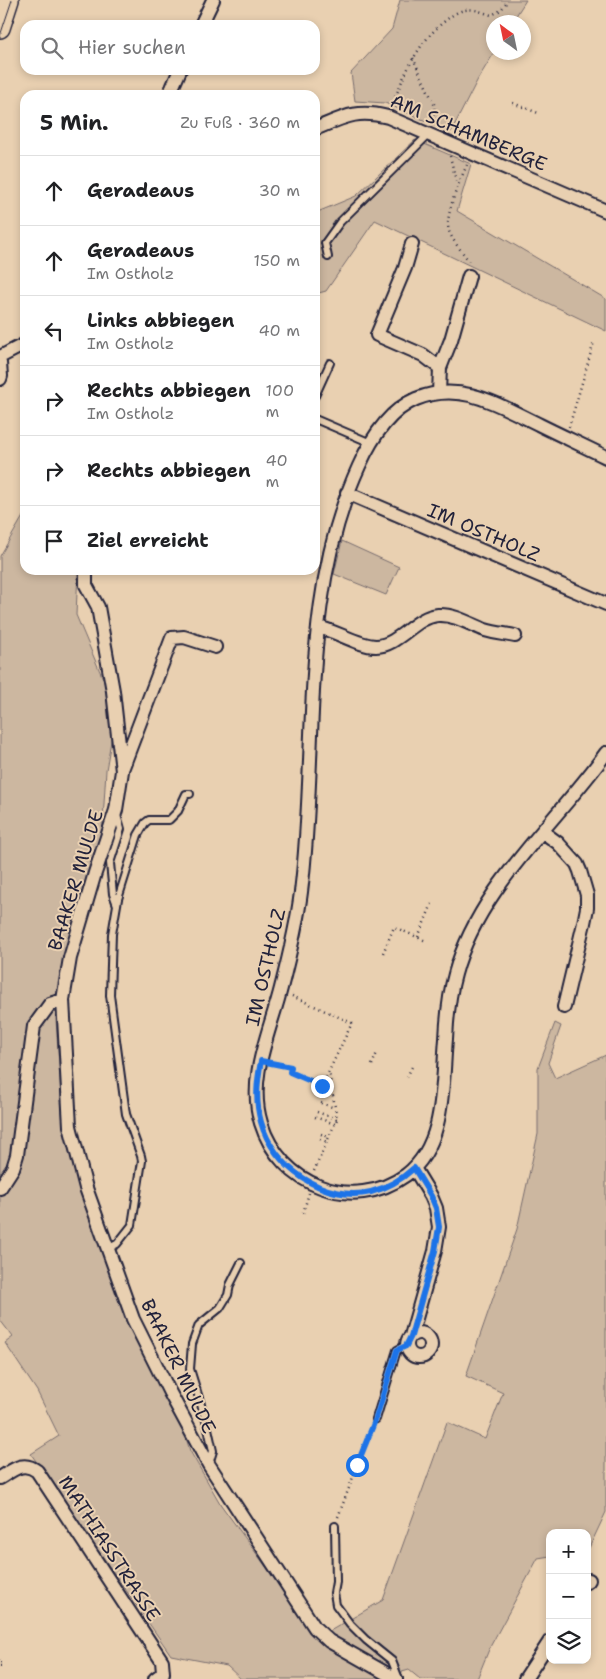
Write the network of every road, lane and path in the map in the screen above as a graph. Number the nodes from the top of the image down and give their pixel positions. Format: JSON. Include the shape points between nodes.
{"nodes":[{"id":1,"x":9,"y":0,"type":"edge"},
{"id":2,"x":213,"y":0,"type":"edge"},
{"id":3,"x":508,"y":0,"type":"edge"},
{"id":4,"x":203,"y":20,"type":"edge"},
{"id":5,"x":0,"y":28,"type":"edge"},
{"id":6,"x":413,"y":58,"type":"junction"},
{"id":7,"x":178,"y":75,"type":"edge"},
{"id":8,"x":171,"y":90,"type":"edge"},
{"id":9,"x":513,"y":103,"type":"dead end"},
{"id":10,"x":538,"y":113,"type":"dead end"},
{"id":11,"x":388,"y":117,"type":"junction"},
{"id":12,"x":320,"y":127,"type":"edge"},
{"id":13,"x":429,"y":134,"type":"junction"},
{"id":14,"x":447,"y":142,"type":"junction"},
{"id":15,"x":473,"y":152,"type":"junction"},
{"id":16,"x":457,"y":187,"type":"junction"},
{"id":17,"x":606,"y":211,"type":"edge"},
{"id":18,"x":412,"y":244,"type":"dead end"},
{"id":19,"x":328,"y":258,"type":"dead end"},
{"id":20,"x":469,"y":276,"type":"joint"},
{"id":21,"x":594,"y":342,"type":"dead end"},
{"id":22,"x":20,"y":347,"type":"edge"},
{"id":23,"x":0,"y":358,"type":"edge"},
{"id":24,"x":0,"y":363,"type":"edge"},
{"id":25,"x":330,"y":363,"type":"dead end"},
{"id":26,"x":440,"y":368,"type":"junction"},
{"id":27,"x":0,"y":379,"type":"edge"},
{"id":28,"x":320,"y":385,"type":"edge"},
{"id":29,"x":439,"y":393,"type":"junction"},
{"id":30,"x":320,"y":421,"type":"edge"},
{"id":31,"x":566,"y":437,"type":"junction"},
{"id":32,"x":371,"y":443,"type":"junction"},
{"id":33,"x":606,"y":457,"type":"edge"},
{"id":34,"x":347,"y":493,"type":"junction"},
{"id":35,"x":86,"y":575,"type":"edge"},
{"id":36,"x":606,"y":604,"type":"edge"},
{"id":37,"x":318,"y":627,"type":"junction"},
{"id":38,"x":515,"y":636,"type":"dead end"},
{"id":39,"x":215,"y":647,"type":"dead end"},
{"id":40,"x":606,"y":753,"type":"edge"},
{"id":41,"x":122,"y":771,"type":"junction"},
{"id":42,"x":190,"y":794,"type":"dead end"},
{"id":43,"x":116,"y":810,"type":"junction"},
{"id":44,"x":543,"y":832,"type":"junction"},
{"id":45,"x":432,"y":904,"type":"dead end"},
{"id":46,"x":117,"y":906,"type":"junction"},
{"id":47,"x":418,"y":937,"type":"junction"},
{"id":48,"x":426,"y":941,"type":"dead end"},
{"id":49,"x":383,"y":953,"type":"dead end"},
{"id":50,"x":63,"y":1000,"type":"junction"},
{"id":51,"x":302,"y":1000,"type":"dead end"},
{"id":52,"x":564,"y":1007,"type":"dead end"},
{"id":53,"x":377,"y":1053,"type":"dead end"},
{"id":54,"x":261,"y":1061,"type":"junction"},
{"id":55,"x":372,"y":1065,"type":"dead end"},
{"id":56,"x":412,"y":1067,"type":"dead end"},
{"id":57,"x":329,"y":1072,"type":"junction"},
{"id":58,"x":407,"y":1077,"type":"dead end"},
{"id":59,"x":322,"y":1086,"type":"junction"},
{"id":60,"x":333,"y":1090,"type":"junction"},
{"id":61,"x":321,"y":1103,"type":"dead end"},
{"id":62,"x":335,"y":1108,"type":"junction"},
{"id":63,"x":317,"y":1112,"type":"dead end"},
{"id":64,"x":315,"y":1117,"type":"dead end"},
{"id":65,"x":337,"y":1119,"type":"junction"},
{"id":66,"x":335,"y":1124,"type":"junction"},
{"id":67,"x":321,"y":1134,"type":"dead end"},
{"id":68,"x":330,"y":1137,"type":"junction"},
{"id":69,"x":320,"y":1139,"type":"dead end"},
{"id":70,"x":328,"y":1142,"type":"junction"},
{"id":71,"x":414,"y":1168,"type":"junction"},
{"id":72,"x":313,"y":1177,"type":"junction"},
{"id":73,"x":0,"y":1188,"type":"edge"},
{"id":74,"x":303,"y":1213,"type":"dead end"},
{"id":75,"x":107,"y":1249,"type":"junction"},
{"id":76,"x":241,"y":1263,"type":"dead end"},
{"id":77,"x":408,"y":1341,"type":"joint"},
{"id":78,"x":376,"y":1418,"type":"joint"},
{"id":79,"x":209,"y":1465,"type":"junction"},
{"id":80,"x":0,"y":1478,"type":"edge"},
{"id":81,"x":338,"y":1515,"type":"dead end"},
{"id":82,"x":335,"y":1526,"type":"dead end"},
{"id":83,"x":546,"y":1647,"type":"edge"},
{"id":84,"x":154,"y":1679,"type":"edge"},
{"id":85,"x":398,"y":1679,"type":"edge"},
{"id":86,"x":525,"y":1679,"type":"edge"}],
"edges":[{"from":1,"to":5,"type":"main road"},
{"from":2,"to":4,"type":"street"},
{"from":3,"to":6,"type":"path","via":[[502,10],[492,15],[469,9],[457,13],[439,26]]},
{"from":6,"to":11,"type":"path"},
{"from":6,"to":13,"type":"path","via":[[435,106]]},
{"from":7,"to":8,"type":"street"},
{"from":9,"to":10,"type":"path"},
{"from":11,"to":12,"type":"street","name":"AM SCHAMBERGE","via":[[359,112]]},
{"from":11,"to":13,"type":"street","name":"AM SCHAMBERGE"},
{"from":13,"to":14,"type":"street","name":"AM SCHAMBERGE"},
{"from":13,"to":19,"type":"lane","via":[[340,222],[325,242]]},
{"from":14,"to":15,"type":"street","name":"AM SCHAMBERGE"},
{"from":14,"to":16,"type":"path"},
{"from":15,"to":16,"type":"path"},
{"from":15,"to":17,"type":"street","name":"AM SCHAMBERGE"},
{"from":16,"to":20,"type":"path","via":[[448,230],[468,260]]},
{"from":18,"to":26,"type":"street","via":[[377,335],[423,355]]},
{"from":20,"to":26,"type":"street"},
{"from":21,"to":31,"type":"path"},
{"from":22,"to":23,"type":"street"},
{"from":24,"to":27,"type":"street"},
{"from":25,"to":28,"type":"lane"},
{"from":26,"to":29,"type":"street"},
{"from":29,"to":31,"type":"street","name":"IM OSTHOLZ","via":[[479,396]]},
{"from":29,"to":32,"type":"street","name":"IM OSTHOLZ","via":[[416,399],[398,410],[384,423]]},
{"from":30,"to":32,"type":"lane"},
{"from":31,"to":33,"type":"street","name":"IM OSTHOLZ"},
{"from":32,"to":34,"type":"street","name":"IM OSTHOLZ"},
{"from":34,"to":36,"type":"street","name":"IM OSTHOLZ"},
{"from":34,"to":37,"type":"street","name":"IM OSTHOLZ","via":[[330,551]]},
{"from":35,"to":41,"type":"street","name":"BAAKER MULDE","via":[[86,585],[98,607],[113,690]]},
{"from":37,"to":38,"type":"street","via":[[374,646],[392,641],[429,617],[438,615]]},
{"from":37,"to":54,"type":"street","name":"IM OSTHOLZ","via":[[302,892],[281,991]]},
{"from":39,"to":41,"type":"street","name":"BAAKER MULDE","via":[[184,637],[172,638]]},
{"from":40,"to":44,"type":"street","name":"IM OSTHOLZ"},
{"from":41,"to":43,"type":"street","name":"BAAKER MULDE"},
{"from":42,"to":46,"type":"lane","via":[[184,796],[178,811],[169,820],[152,819],[145,823],[138,835]]},
{"from":43,"to":46,"type":"lane","via":[[121,829],[110,863]]},
{"from":43,"to":50,"type":"street","name":"BAAKER MULDE","via":[[94,872],[70,958]]},
{"from":44,"to":52,"type":"street","via":[[577,864],[587,895],[584,923]]},
{"from":44,"to":71,"type":"street","name":"IM OSTHOLZ","via":[[493,893],[462,952],[450,993],[437,1124],[427,1150]]},
{"from":45,"to":47,"type":"path"},
{"from":46,"to":75,"type":"lane","via":[[112,934],[110,995],[126,1114],[142,1161],[132,1225],[117,1244]]},
{"from":47,"to":48,"type":"path"},
{"from":47,"to":49,"type":"path","via":[[394,927]]},
{"from":50,"to":73,"type":"street","via":[[50,1004],[34,1026],[17,1155]]},
{"from":50,"to":75,"type":"street","name":"BAAKER MULDE","via":[[70,1126],[86,1188]]},
{"from":51,"to":57,"type":"path","via":[[352,1023]]},
{"from":53,"to":55,"type":"path"},
{"from":54,"to":59,"type":"path","via":[[291,1067],[290,1072]]},
{"from":54,"to":72,"type":"street","name":"IM OSTHOLZ","via":[[256,1091],[264,1131],[272,1148],[294,1172]]},
{"from":56,"to":58,"type":"path"},
{"from":57,"to":59,"type":"path"},
{"from":57,"to":60,"type":"path"},
{"from":59,"to":60,"type":"path"},
{"from":60,"to":62,"type":"path"},
{"from":61,"to":62,"type":"path"},
{"from":62,"to":65,"type":"path"},
{"from":63,"to":65,"type":"path"},
{"from":64,"to":66,"type":"path"},
{"from":65,"to":66,"type":"path"},
{"from":66,"to":68,"type":"path"},
{"from":67,"to":68,"type":"path"},
{"from":68,"to":70,"type":"path"},
{"from":69,"to":70,"type":"path"},
{"from":70,"to":72,"type":"path"},
{"from":71,"to":72,"type":"street","name":"IM OSTHOLZ","via":[[390,1185],[363,1193],[341,1193]]},
{"from":71,"to":77,"type":"street","via":[[431,1196],[439,1227]]},
{"from":72,"to":74,"type":"path"},
{"from":75,"to":79,"type":"street","name":"BAAKER MULDE","via":[[132,1319]]},
{"from":76,"to":79,"type":"lane","via":[[228,1295],[220,1308],[199,1325],[192,1344],[190,1368],[207,1424],[212,1451]]},
{"from":77,"to":78,"type":"lane","via":[[397,1350]]},
{"from":78,"to":81,"type":"path"},
{"from":79,"to":85,"type":"street","name":"BAAKER MULDE","via":[[315,1628],[329,1641]]},
{"from":80,"to":84,"type":"street","name":"MATHIASSTRASSE","via":[[23,1466],[31,1466],[37,1471],[162,1661],[163,1673]]},
{"from":82,"to":85,"type":"lane","via":[[336,1605],[350,1624],[392,1661]]},
{"from":83,"to":86,"type":"street"}]}
